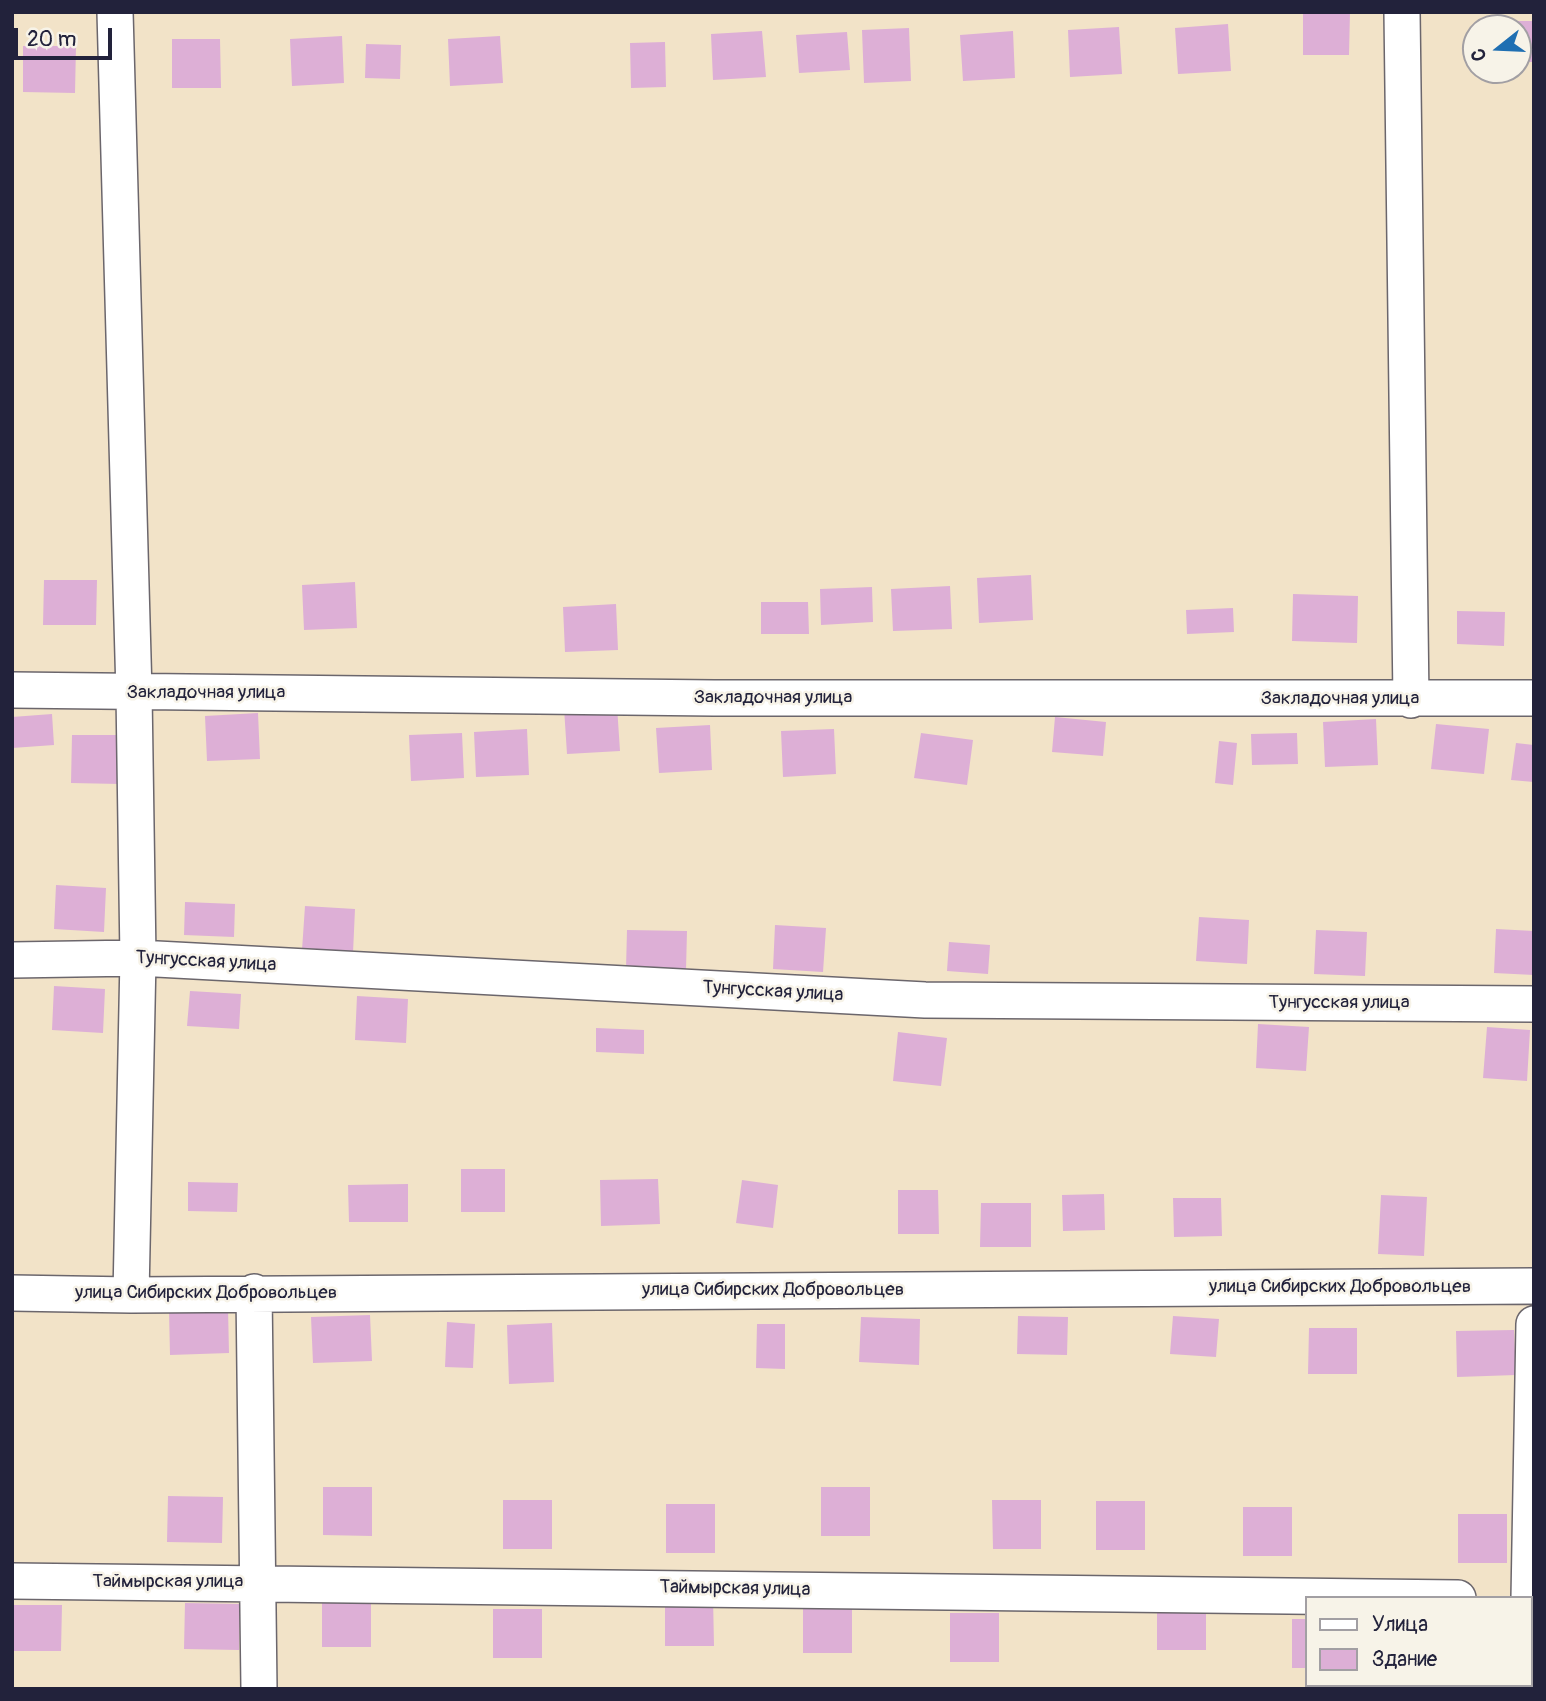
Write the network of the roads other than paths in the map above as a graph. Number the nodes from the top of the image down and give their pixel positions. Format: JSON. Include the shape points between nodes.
{"nodes":[{"id":1,"x":115,"y":12,"type":"edge"},
{"id":2,"x":1402,"y":12,"type":"edge"},
{"id":3,"x":12,"y":690,"type":"edge"},
{"id":4,"x":134,"y":692,"type":"junction"},
{"id":5,"x":1534,"y":698,"type":"edge"},
{"id":6,"x":1411,"y":699,"type":"junction"},
{"id":7,"x":138,"y":958,"type":"junction"},
{"id":8,"x":12,"y":960,"type":"edge"},
{"id":9,"x":1534,"y":1004,"type":"edge"},
{"id":10,"x":1534,"y":1286,"type":"edge"},
{"id":11,"x":254,"y":1292,"type":"junction"},
{"id":12,"x":12,"y":1293,"type":"edge"},
{"id":13,"x":131,"y":1296,"type":"junction"},
{"id":14,"x":1534,"y":1324,"type":"edge"},
{"id":15,"x":12,"y":1581,"type":"edge"},
{"id":16,"x":259,"y":1583,"type":"junction"},
{"id":17,"x":1304,"y":1596,"type":"edge"},
{"id":18,"x":1531,"y":1596,"type":"edge"},
{"id":19,"x":259,"y":1689,"type":"edge"}],
"edges":[{"from":1,"to":4,"type":"street"},
{"from":2,"to":6,"type":"street"},
{"from":3,"to":4,"type":"street","name":"Закладочная улица"},
{"from":4,"to":6,"type":"street","name":"Закладочная улица"},
{"from":4,"to":7,"type":"street"},
{"from":5,"to":6,"type":"street","name":"Закладочная улица"},
{"from":7,"to":8,"type":"street","name":"Тунгусская улица"},
{"from":7,"to":9,"type":"street","name":"Тунгусская улица","via":[[925,1000]]},
{"from":7,"to":13,"type":"street"},
{"from":10,"to":11,"type":"street","name":"улица Сибирских Добровольцев"},
{"from":11,"to":13,"type":"street","name":"улица Сибирских Добровольцев"},
{"from":11,"to":16,"type":"street"},
{"from":12,"to":13,"type":"street","name":"улица Сибирских Добровольцев"},
{"from":14,"to":18,"type":"street"},
{"from":15,"to":16,"type":"street","name":"Таймырская улица"},
{"from":16,"to":17,"type":"street","name":"Таймырская улица"},
{"from":16,"to":19,"type":"street"}]}
